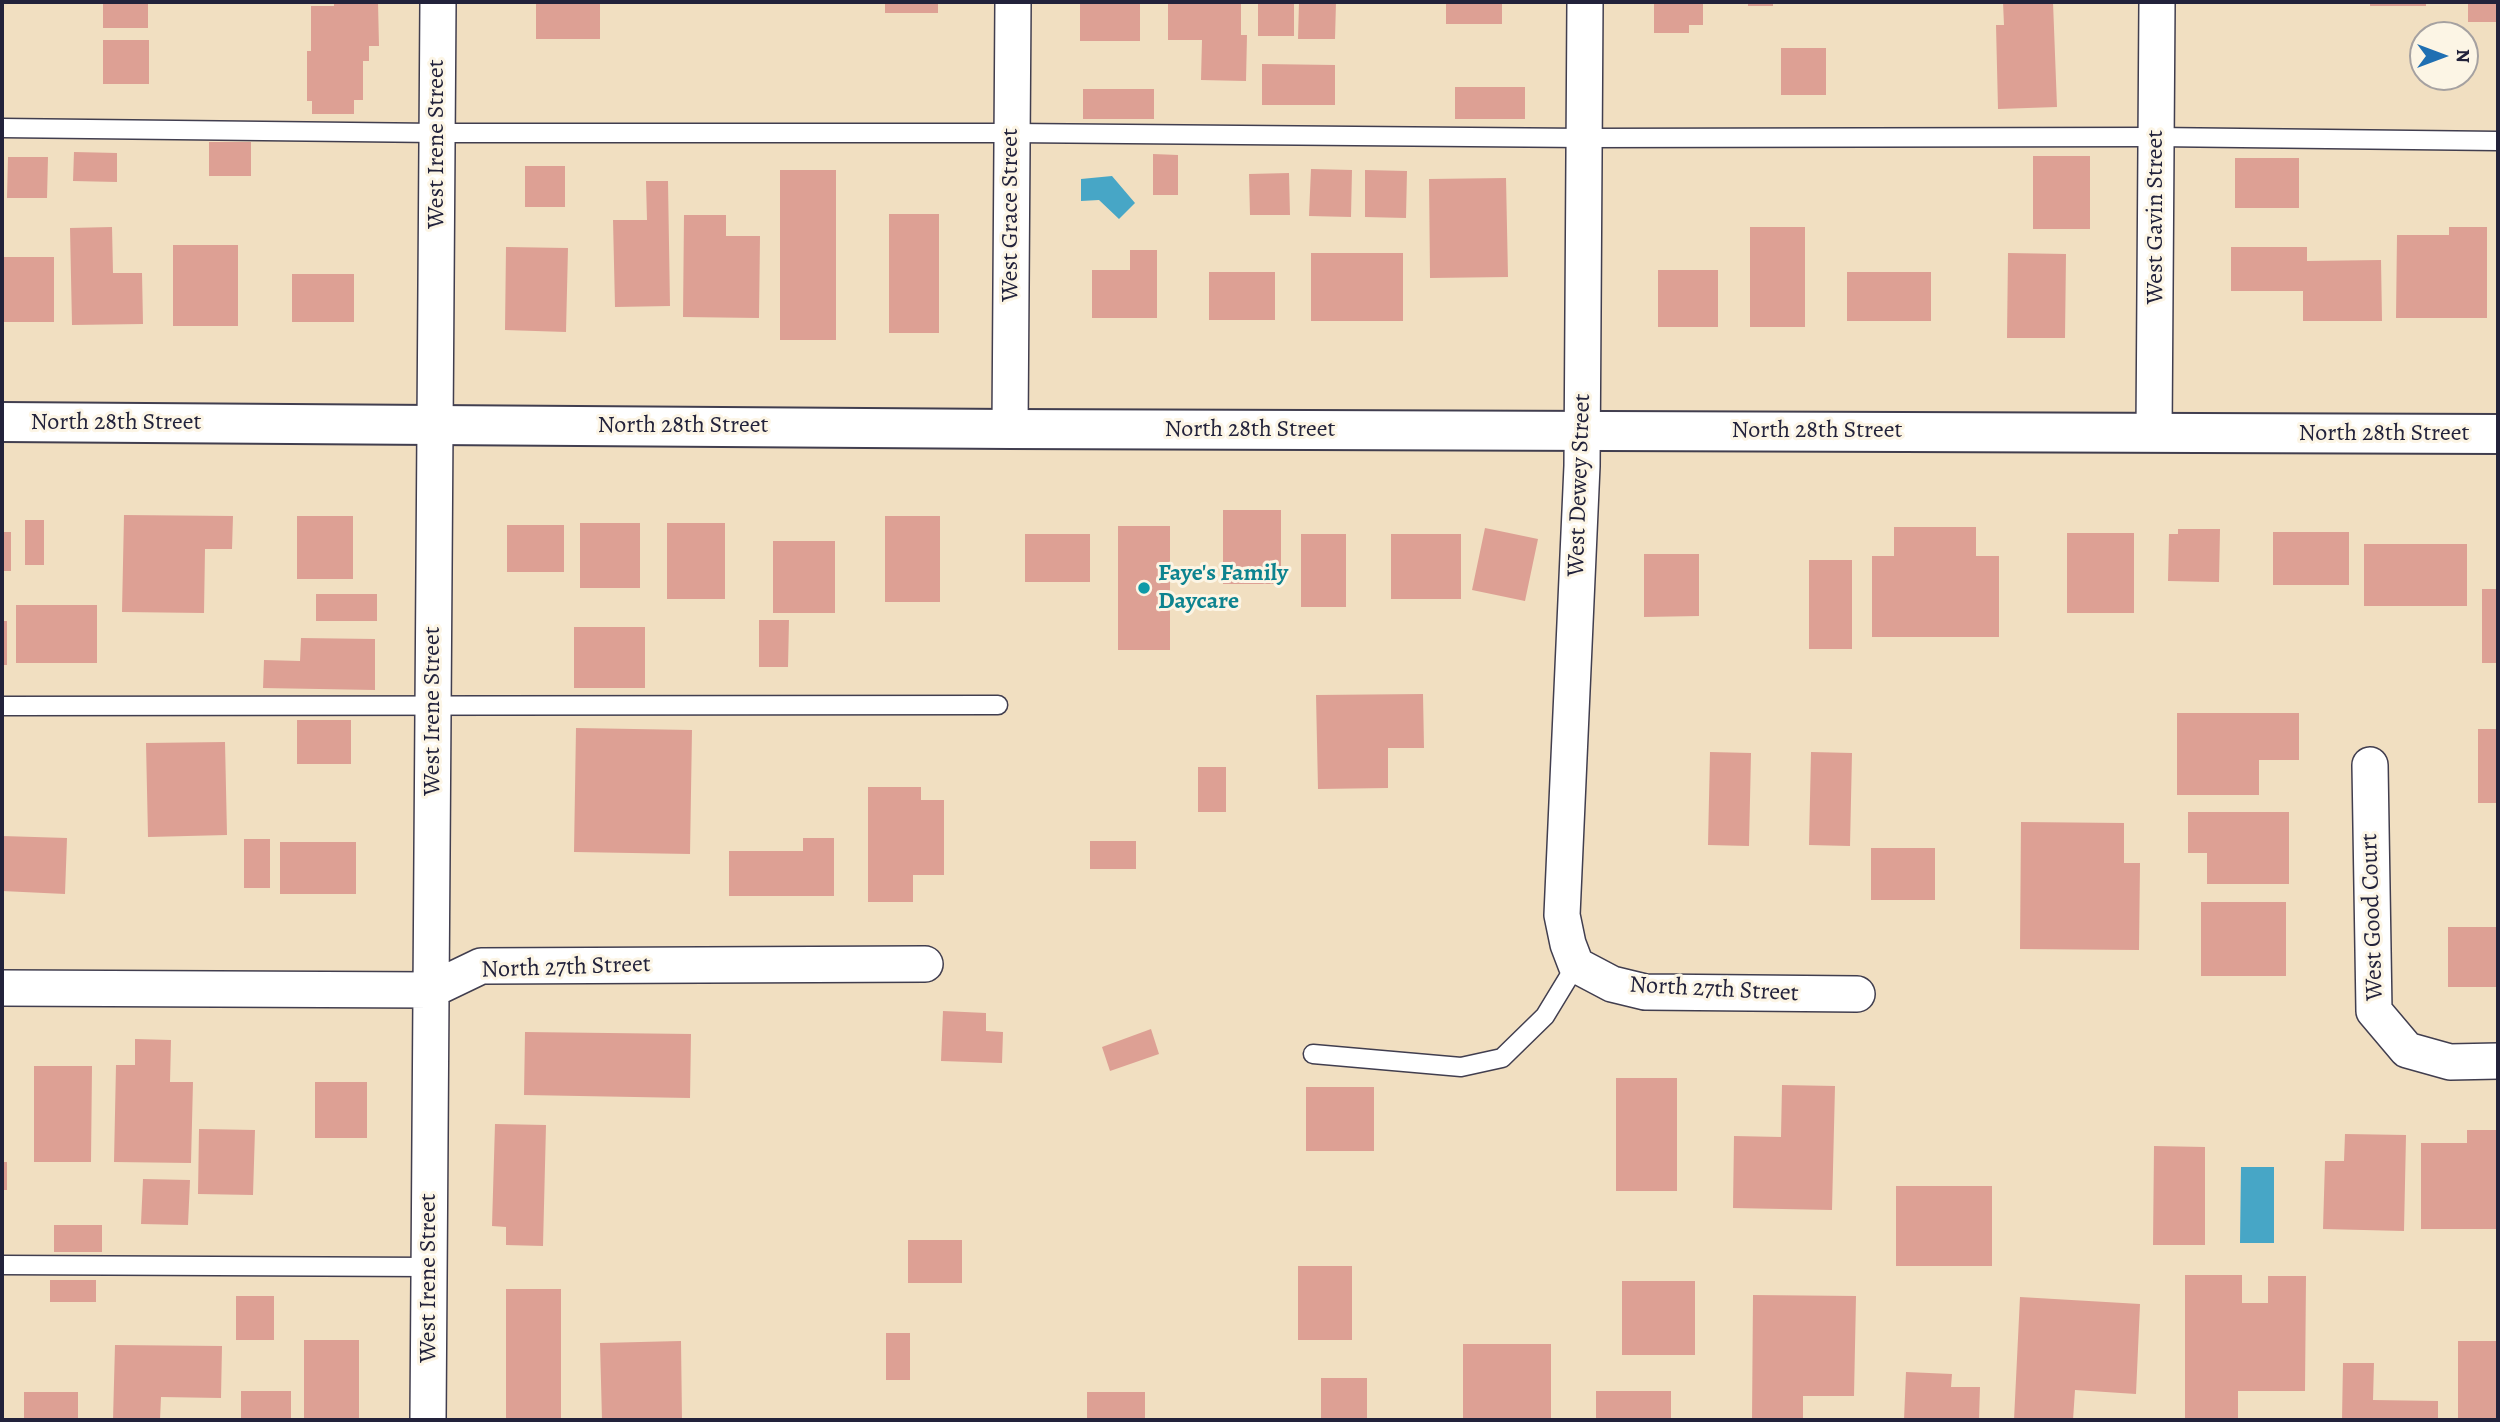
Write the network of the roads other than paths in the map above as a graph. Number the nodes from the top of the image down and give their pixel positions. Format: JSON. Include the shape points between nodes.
{"nodes":[{"id":1,"x":438,"y":2,"type":"edge"},
{"id":2,"x":1013,"y":2,"type":"edge"},
{"id":3,"x":1585,"y":2,"type":"edge"},
{"id":4,"x":2157,"y":2,"type":"edge"},
{"id":5,"x":2,"y":128,"type":"edge"},
{"id":6,"x":437,"y":133,"type":"junction"},
{"id":7,"x":1012,"y":133,"type":"junction"},
{"id":8,"x":2156,"y":137,"type":"junction"},
{"id":9,"x":1584,"y":138,"type":"junction"},
{"id":10,"x":2498,"y":141,"type":"edge"},
{"id":11,"x":2,"y":422,"type":"edge"},
{"id":12,"x":435,"y":425,"type":"junction"},
{"id":13,"x":1010,"y":429,"type":"junction"},
{"id":14,"x":1583,"y":431,"type":"junction"},
{"id":15,"x":2154,"y":433,"type":"junction"},
{"id":16,"x":2498,"y":434,"type":"edge"},
{"id":17,"x":998,"y":705,"type":"dead end"},
{"id":18,"x":2,"y":706,"type":"edge"},
{"id":19,"x":433,"y":707,"type":"junction"},
{"id":20,"x":2370,"y":765,"type":"dead end"},
{"id":21,"x":925,"y":964,"type":"dead end"},
{"id":22,"x":1576,"y":965,"type":"junction"},
{"id":23,"x":2,"y":988,"type":"edge"},
{"id":24,"x":431,"y":990,"type":"junction"},
{"id":25,"x":1857,"y":994,"type":"dead end"},
{"id":26,"x":1313,"y":1054,"type":"dead end"},
{"id":27,"x":2498,"y":1061,"type":"edge"},
{"id":28,"x":2,"y":1265,"type":"edge"},
{"id":29,"x":429,"y":1267,"type":"junction"},
{"id":30,"x":428,"y":1420,"type":"edge"}],
"edges":[{"from":1,"to":6,"type":"street","name":"West Irene Street"},
{"from":2,"to":7,"type":"street","name":"West Grace Street"},
{"from":3,"to":9,"type":"street","name":"West Dewey Street"},
{"from":4,"to":8,"type":"street","name":"West Gavin Street"},
{"from":5,"to":6,"type":"lane"},
{"from":6,"to":7,"type":"lane"},
{"from":6,"to":12,"type":"street","name":"West Irene Street"},
{"from":7,"to":9,"type":"lane"},
{"from":7,"to":13,"type":"street","name":"West Grace Street"},
{"from":8,"to":9,"type":"lane"},
{"from":8,"to":10,"type":"lane"},
{"from":8,"to":15,"type":"street","name":"West Gavin Street"},
{"from":9,"to":14,"type":"street","name":"West Dewey Street"},
{"from":11,"to":12,"type":"street","name":"North 28th Street"},
{"from":12,"to":13,"type":"street","name":"North 28th Street"},
{"from":12,"to":19,"type":"street","name":"West Irene Street"},
{"from":13,"to":14,"type":"street","name":"North 28th Street"},
{"from":14,"to":15,"type":"street","name":"North 28th Street"},
{"from":14,"to":22,"type":"street","name":"West Dewey Street","via":[[1562,915]]},
{"from":15,"to":16,"type":"street","name":"North 28th Street"},
{"from":17,"to":19,"type":"lane"},
{"from":18,"to":19,"type":"lane"},
{"from":19,"to":24,"type":"street","name":"West Irene Street"},
{"from":20,"to":27,"type":"street","name":"West Good Court","via":[[2374,1011],[2407,1050],[2450,1062]]},
{"from":21,"to":24,"type":"street","name":"North 27th Street","via":[[481,966]]},
{"from":22,"to":25,"type":"street","name":"North 27th Street","via":[[1612,984],[1645,992]]},
{"from":22,"to":26,"type":"lane","via":[[1545,1016],[1502,1058],[1461,1067]]},
{"from":23,"to":24,"type":"street","name":"North 27th Street"},
{"from":24,"to":29,"type":"street","name":"West Irene Street"},
{"from":28,"to":29,"type":"lane"},
{"from":29,"to":30,"type":"street","name":"West Irene Street"}]}
